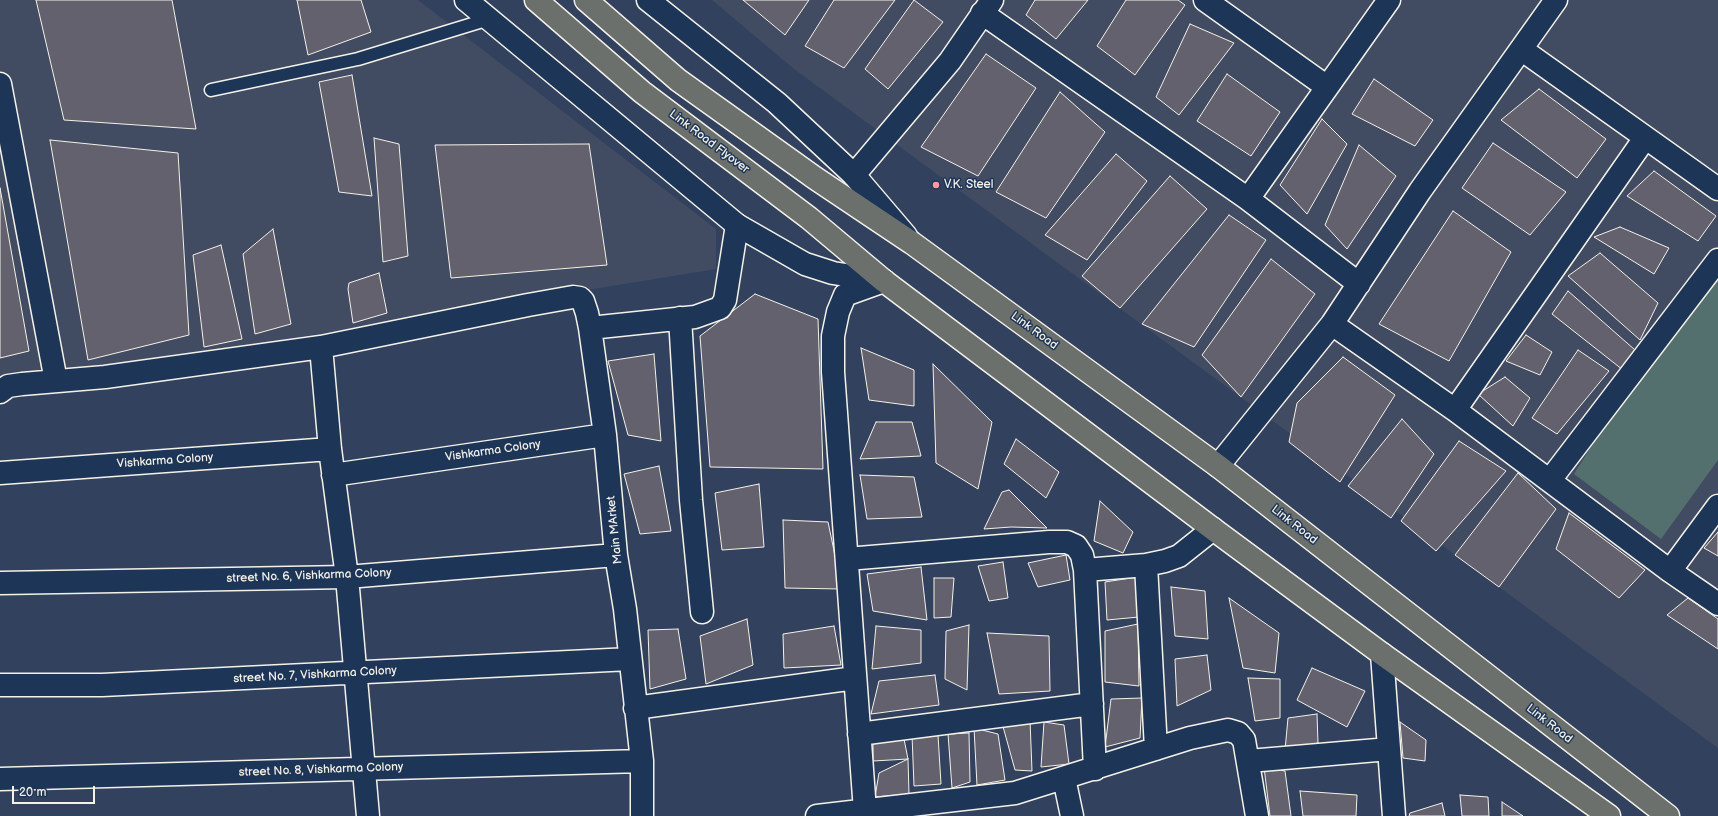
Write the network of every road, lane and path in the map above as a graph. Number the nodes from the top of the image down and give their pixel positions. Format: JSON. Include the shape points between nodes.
{"nodes":[{"id":1,"x":466,"y":0,"type":"edge"},
{"id":2,"x":536,"y":0,"type":"edge"},
{"id":3,"x":586,"y":0,"type":"edge"},
{"id":4,"x":648,"y":0,"type":"edge"},
{"id":5,"x":1206,"y":0,"type":"edge"},
{"id":6,"x":1389,"y":0,"type":"edge"},
{"id":7,"x":1556,"y":0,"type":"edge"},
{"id":8,"x":987,"y":6,"type":"edge"},
{"id":9,"x":489,"y":19,"type":"junction"},
{"id":10,"x":1520,"y":49,"type":"junction"},
{"id":11,"x":0,"y":84,"type":"edge"},
{"id":12,"x":1327,"y":88,"type":"junction"},
{"id":13,"x":211,"y":90,"type":"dead end"},
{"id":14,"x":3,"y":113,"type":"edge"},
{"id":15,"x":1644,"y":138,"type":"junction"},
{"id":16,"x":854,"y":174,"type":"junction"},
{"id":17,"x":1718,"y":189,"type":"edge"},
{"id":18,"x":1248,"y":199,"type":"junction"},
{"id":19,"x":736,"y":225,"type":"junction"},
{"id":20,"x":912,"y":243,"type":"junction"},
{"id":21,"x":1718,"y":260,"type":"edge"},
{"id":22,"x":884,"y":281,"type":"junction"},
{"id":23,"x":1359,"y":284,"type":"junction"},
{"id":24,"x":680,"y":318,"type":"junction"},
{"id":25,"x":1332,"y":324,"type":"junction"},
{"id":26,"x":590,"y":328,"type":"junction"},
{"id":27,"x":321,"y":347,"type":"junction"},
{"id":28,"x":56,"y":381,"type":"junction"},
{"id":29,"x":0,"y":392,"type":"edge"},
{"id":30,"x":1455,"y":410,"type":"junction"},
{"id":31,"x":605,"y":435,"type":"junction"},
{"id":32,"x":330,"y":449,"type":"junction"},
{"id":33,"x":1218,"y":466,"type":"junction"},
{"id":34,"x":0,"y":474,"type":"edge"},
{"id":35,"x":334,"y":475,"type":"junction"},
{"id":36,"x":1550,"y":480,"type":"junction"},
{"id":37,"x":1718,"y":506,"type":"edge"},
{"id":38,"x":1213,"y":529,"type":"junction"},
{"id":39,"x":616,"y":555,"type":"junction"},
{"id":40,"x":847,"y":559,"type":"junction"},
{"id":41,"x":1146,"y":565,"type":"junction"},
{"id":42,"x":1085,"y":570,"type":"junction"},
{"id":43,"x":1670,"y":571,"type":"junction"},
{"id":44,"x":347,"y":577,"type":"junction"},
{"id":45,"x":0,"y":583,"type":"edge"},
{"id":46,"x":1718,"y":604,"type":"edge"},
{"id":47,"x":702,"y":612,"type":"dead end"},
{"id":48,"x":1382,"y":654,"type":"junction"},
{"id":49,"x":630,"y":659,"type":"junction"},
{"id":50,"x":355,"y":673,"type":"junction"},
{"id":51,"x":856,"y":678,"type":"junction"},
{"id":52,"x":0,"y":685,"type":"edge"},
{"id":53,"x":1092,"y":704,"type":"junction"},
{"id":54,"x":636,"y":708,"type":"junction"},
{"id":55,"x":859,"y":734,"type":"junction"},
{"id":56,"x":1156,"y":748,"type":"junction"},
{"id":57,"x":1389,"y":749,"type":"junction"},
{"id":58,"x":642,"y":761,"type":"junction"},
{"id":59,"x":1249,"y":761,"type":"junction"},
{"id":60,"x":364,"y":769,"type":"junction"},
{"id":61,"x":1095,"y":769,"type":"junction"},
{"id":62,"x":1064,"y":778,"type":"junction"},
{"id":63,"x":0,"y":779,"type":"edge"},
{"id":64,"x":865,"y":811,"type":"junction"},
{"id":65,"x":368,"y":816,"type":"edge"},
{"id":66,"x":642,"y":816,"type":"edge"},
{"id":67,"x":817,"y":816,"type":"edge"},
{"id":68,"x":1072,"y":816,"type":"edge"},
{"id":69,"x":1257,"y":816,"type":"edge"},
{"id":70,"x":1394,"y":816,"type":"edge"},
{"id":71,"x":1609,"y":816,"type":"edge"},
{"id":72,"x":1668,"y":816,"type":"edge"}],
"edges":[{"from":1,"to":9,"type":"street"},
{"from":2,"to":22,"type":"main road","name":"Link Road Flyover","via":[[642,92],[809,218]]},
{"from":3,"to":20,"type":"main road","via":[[678,80],[815,178]]},
{"from":4,"to":16,"type":"street","via":[[777,103]]},
{"from":5,"to":12,"type":"street"},
{"from":6,"to":12,"type":"street"},
{"from":7,"to":10,"type":"street"},
{"from":8,"to":16,"type":"street","via":[[950,61]]},
{"from":8,"to":18,"type":"street"},
{"from":9,"to":13,"type":"lane","via":[[358,59]]},
{"from":9,"to":19,"type":"street"},
{"from":10,"to":15,"type":"street"},
{"from":10,"to":23,"type":"street","via":[[1420,191]]},
{"from":11,"to":14,"type":"street"},
{"from":12,"to":18,"type":"street"},
{"from":14,"to":28,"type":"street"},
{"from":15,"to":17,"type":"street"},
{"from":15,"to":30,"type":"street"},
{"from":16,"to":20,"type":"street"},
{"from":18,"to":23,"type":"street"},
{"from":19,"to":22,"type":"street","via":[[805,264],[833,273]]},
{"from":19,"to":24,"type":"street","via":[[725,300],[720,308],[710,312]]},
{"from":20,"to":33,"type":"main road","name":"Link Road"},
{"from":21,"to":36,"type":"street"},
{"from":22,"to":38,"type":"main road"},
{"from":22,"to":40,"type":"street","via":[[845,295],[833,336],[833,372]]},
{"from":23,"to":25,"type":"street"},
{"from":24,"to":26,"type":"street"},
{"from":24,"to":47,"type":"street","via":[[691,500]]},
{"from":25,"to":30,"type":"street"},
{"from":25,"to":33,"type":"street"},
{"from":26,"to":27,"type":"street","name":"Main MArket","via":[[583,301],[573,297]]},
{"from":26,"to":31,"type":"street","name":"Main MArket"},
{"from":27,"to":28,"type":"street","via":[[105,377]]},
{"from":27,"to":32,"type":"street"},
{"from":28,"to":29,"type":"street","via":[[8,386]]},
{"from":30,"to":36,"type":"street"},
{"from":31,"to":35,"type":"street","name":"Vishkarma Colony"},
{"from":31,"to":39,"type":"street","name":"Main MArket"},
{"from":32,"to":34,"type":"street","name":"Vishkarma Colony"},
{"from":32,"to":35,"type":"street"},
{"from":33,"to":72,"type":"main road","name":"Link Road"},
{"from":35,"to":44,"type":"street"},
{"from":36,"to":43,"type":"street"},
{"from":37,"to":43,"type":"street"},
{"from":38,"to":41,"type":"street","via":[[1179,556],[1165,562]]},
{"from":38,"to":48,"type":"main road"},
{"from":39,"to":44,"type":"street","name":"street No. 6, Vishkarma Colony"},
{"from":39,"to":49,"type":"street","name":"Main MArket"},
{"from":40,"to":42,"type":"street","via":[[1067,542],[1076,546],[1082,555]]},
{"from":40,"to":51,"type":"street"},
{"from":41,"to":42,"type":"street"},
{"from":41,"to":56,"type":"street"},
{"from":42,"to":53,"type":"street"},
{"from":43,"to":46,"type":"street"},
{"from":44,"to":45,"type":"street","name":"street No. 6, Vishkarma Colony"},
{"from":44,"to":50,"type":"street"},
{"from":48,"to":57,"type":"street"},
{"from":48,"to":71,"type":"main road"},
{"from":49,"to":50,"type":"street","name":"street No. 7, Vishkarma Colony"},
{"from":49,"to":54,"type":"street","name":"Main MArket"},
{"from":50,"to":52,"type":"street","name":"street No. 7, Vishkarma Colony","via":[[102,685]]},
{"from":50,"to":60,"type":"street"},
{"from":51,"to":54,"type":"street"},
{"from":51,"to":55,"type":"street"},
{"from":53,"to":55,"type":"street"},
{"from":53,"to":61,"type":"street"},
{"from":54,"to":58,"type":"street","name":"Main MArket"},
{"from":55,"to":64,"type":"street"},
{"from":56,"to":59,"type":"street","via":[[1228,730],[1238,733],[1244,740]]},
{"from":56,"to":61,"type":"street"},
{"from":57,"to":59,"type":"street"},
{"from":57,"to":70,"type":"street"},
{"from":58,"to":60,"type":"street","name":"street No. 8, Vishkarma Colony"},
{"from":58,"to":66,"type":"street","name":"Main MArket"},
{"from":59,"to":69,"type":"street"},
{"from":60,"to":63,"type":"street","name":"street No. 8, Vishkarma Colony"},
{"from":60,"to":65,"type":"street"},
{"from":61,"to":62,"type":"street"},
{"from":62,"to":64,"type":"street","via":[[1015,793]]},
{"from":62,"to":68,"type":"street"},
{"from":64,"to":67,"type":"street"}]}
